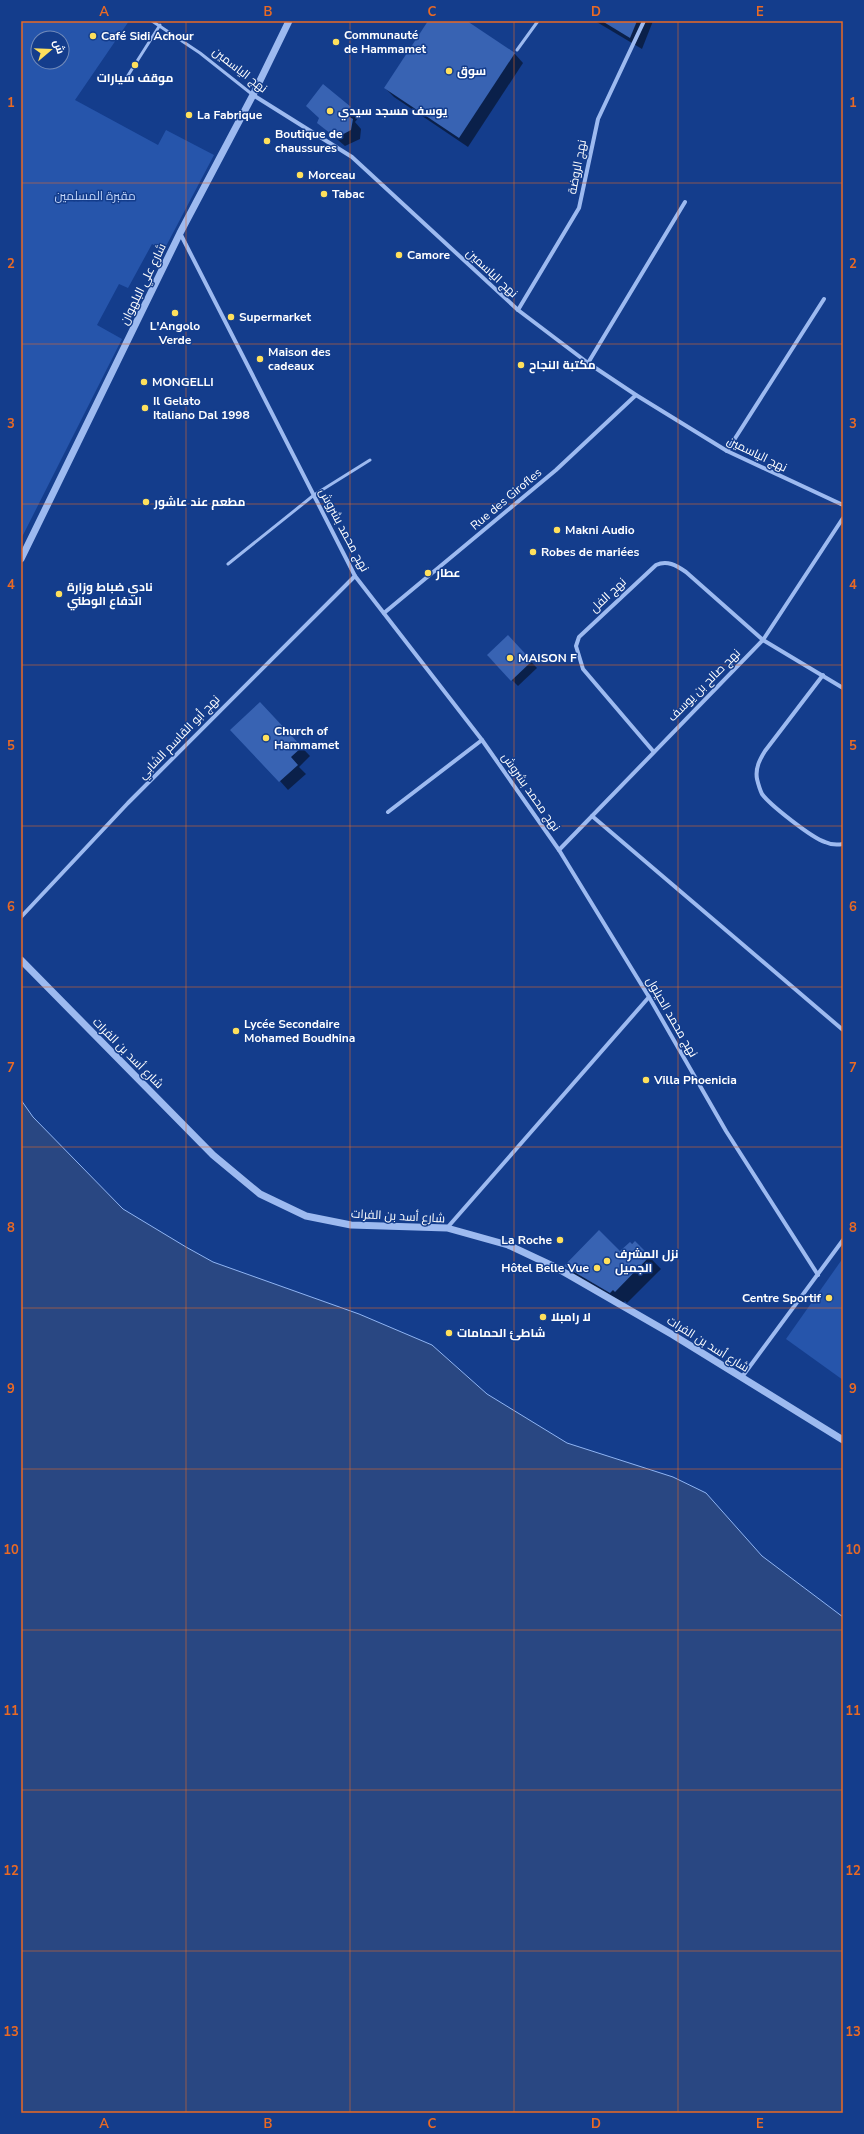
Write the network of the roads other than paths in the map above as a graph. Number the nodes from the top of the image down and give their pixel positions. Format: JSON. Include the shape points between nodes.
{"nodes":[{"id":1,"x":152,"y":21,"type":"edge"},
{"id":2,"x":289,"y":21,"type":"edge"},
{"id":3,"x":538,"y":21,"type":"edge"},
{"id":4,"x":644,"y":21,"type":"edge"},
{"id":5,"x":160,"y":25,"type":"junction"},
{"id":6,"x":517,"y":50,"type":"dead end"},
{"id":7,"x":127,"y":77,"type":"dead end"},
{"id":8,"x":253,"y":95,"type":"junction"},
{"id":9,"x":685,"y":202,"type":"dead end"},
{"id":10,"x":180,"y":233,"type":"junction"},
{"id":11,"x":824,"y":299,"type":"dead end"},
{"id":12,"x":518,"y":310,"type":"junction"},
{"id":13,"x":588,"y":363,"type":"junction"},
{"id":14,"x":636,"y":396,"type":"junction"},
{"id":15,"x":727,"y":451,"type":"junction"},
{"id":16,"x":370,"y":460,"type":"dead end"},
{"id":17,"x":314,"y":496,"type":"junction"},
{"id":18,"x":843,"y":505,"type":"edge"},
{"id":19,"x":843,"y":518,"type":"edge"},
{"id":20,"x":21,"y":559,"type":"edge"},
{"id":21,"x":228,"y":564,"type":"dead end"},
{"id":22,"x":355,"y":576,"type":"junction"},
{"id":23,"x":384,"y":613,"type":"junction"},
{"id":24,"x":763,"y":640,"type":"junction"},
{"id":25,"x":824,"y":675,"type":"junction"},
{"id":26,"x":843,"y":688,"type":"edge"},
{"id":27,"x":482,"y":740,"type":"junction"},
{"id":28,"x":654,"y":751,"type":"junction"},
{"id":29,"x":388,"y":812,"type":"dead end"},
{"id":30,"x":592,"y":816,"type":"junction"},
{"id":31,"x":843,"y":844,"type":"edge"},
{"id":32,"x":559,"y":850,"type":"junction"},
{"id":33,"x":21,"y":917,"type":"edge"},
{"id":34,"x":21,"y":960,"type":"edge"},
{"id":35,"x":649,"y":997,"type":"junction"},
{"id":36,"x":843,"y":1030,"type":"edge"},
{"id":37,"x":447,"y":1228,"type":"junction"},
{"id":38,"x":843,"y":1240,"type":"edge"},
{"id":39,"x":818,"y":1275,"type":"junction"},
{"id":40,"x":742,"y":1377,"type":"junction"},
{"id":41,"x":843,"y":1440,"type":"edge"}],
"edges":[{"from":1,"to":5,"type":"lane","name":"نهج الياسمين"},
{"from":2,"to":8,"type":"street","name":"شارع علي البلهوان"},
{"from":3,"to":6,"type":"lane"},
{"from":4,"to":12,"type":"street","name":"نهج الروضة","via":[[598,119],[579,208]]},
{"from":5,"to":7,"type":"lane"},
{"from":5,"to":8,"type":"lane","name":"نهج الياسمين"},
{"from":8,"to":10,"type":"street","name":"شارع علي البلهوان"},
{"from":8,"to":12,"type":"street","name":"نهج الياسمين","via":[[352,158]]},
{"from":9,"to":13,"type":"street"},
{"from":10,"to":17,"type":"street","name":"نهج محمد بشروش"},
{"from":10,"to":20,"type":"street","name":"شارع علي البلهوان"},
{"from":11,"to":15,"type":"street"},
{"from":12,"to":13,"type":"street","name":"نهج الياسمين"},
{"from":13,"to":14,"type":"street","name":"نهج الياسمين"},
{"from":14,"to":15,"type":"street","name":"نهج الياسمين"},
{"from":14,"to":23,"type":"street","name":"Rue des Girofles","via":[[556,470]]},
{"from":15,"to":18,"type":"street","name":"نهج الياسمين"},
{"from":16,"to":17,"type":"lane"},
{"from":17,"to":21,"type":"lane"},
{"from":17,"to":22,"type":"street","name":"نهج محمد بشروش"},
{"from":19,"to":24,"type":"street","name":"نهج صالح بن يوسف"},
{"from":22,"to":23,"type":"street","name":"نهج محمد بشروش"},
{"from":22,"to":33,"type":"street","name":"نهج أبو القاسم الشابي","via":[[134,797]]},
{"from":23,"to":27,"type":"street","name":"نهج محمد بشروش"},
{"from":24,"to":25,"type":"street"},
{"from":24,"to":28,"type":"street","name":"نهج صالح بن يوسف"},
{"from":24,"to":28,"type":"street","name":"نهج الفل","via":[[686,572],[678,566],[662,562],[579,637],[576,646],[583,669]]},
{"from":25,"to":26,"type":"street"},
{"from":25,"to":31,"type":"street","via":[[765,750],[758,763],[757,778],[762,793],[771,803],[815,837],[835,845]]},
{"from":27,"to":29,"type":"street"},
{"from":27,"to":32,"type":"street","name":"نهج محمد بشروش"},
{"from":28,"to":30,"type":"street","name":"نهج صالح بن يوسف"},
{"from":30,"to":32,"type":"street","name":"نهج صالح بن يوسف"},
{"from":30,"to":36,"type":"street"},
{"from":32,"to":35,"type":"street","name":"نهج محمد الحيلول"},
{"from":34,"to":37,"type":"street","name":"شارع أسد بن الفرات","via":[[213,1155],[260,1194],[306,1216],[351,1225]]},
{"from":35,"to":37,"type":"street"},
{"from":35,"to":39,"type":"street","name":"نهج محمد الحيلول","via":[[726,1131]]},
{"from":37,"to":40,"type":"street","name":"شارع أسد بن الفرات","via":[[508,1245],[555,1267]]},
{"from":38,"to":39,"type":"street"},
{"from":39,"to":40,"type":"street"},
{"from":40,"to":41,"type":"street","name":"شارع أسد بن الفرات"}]}
